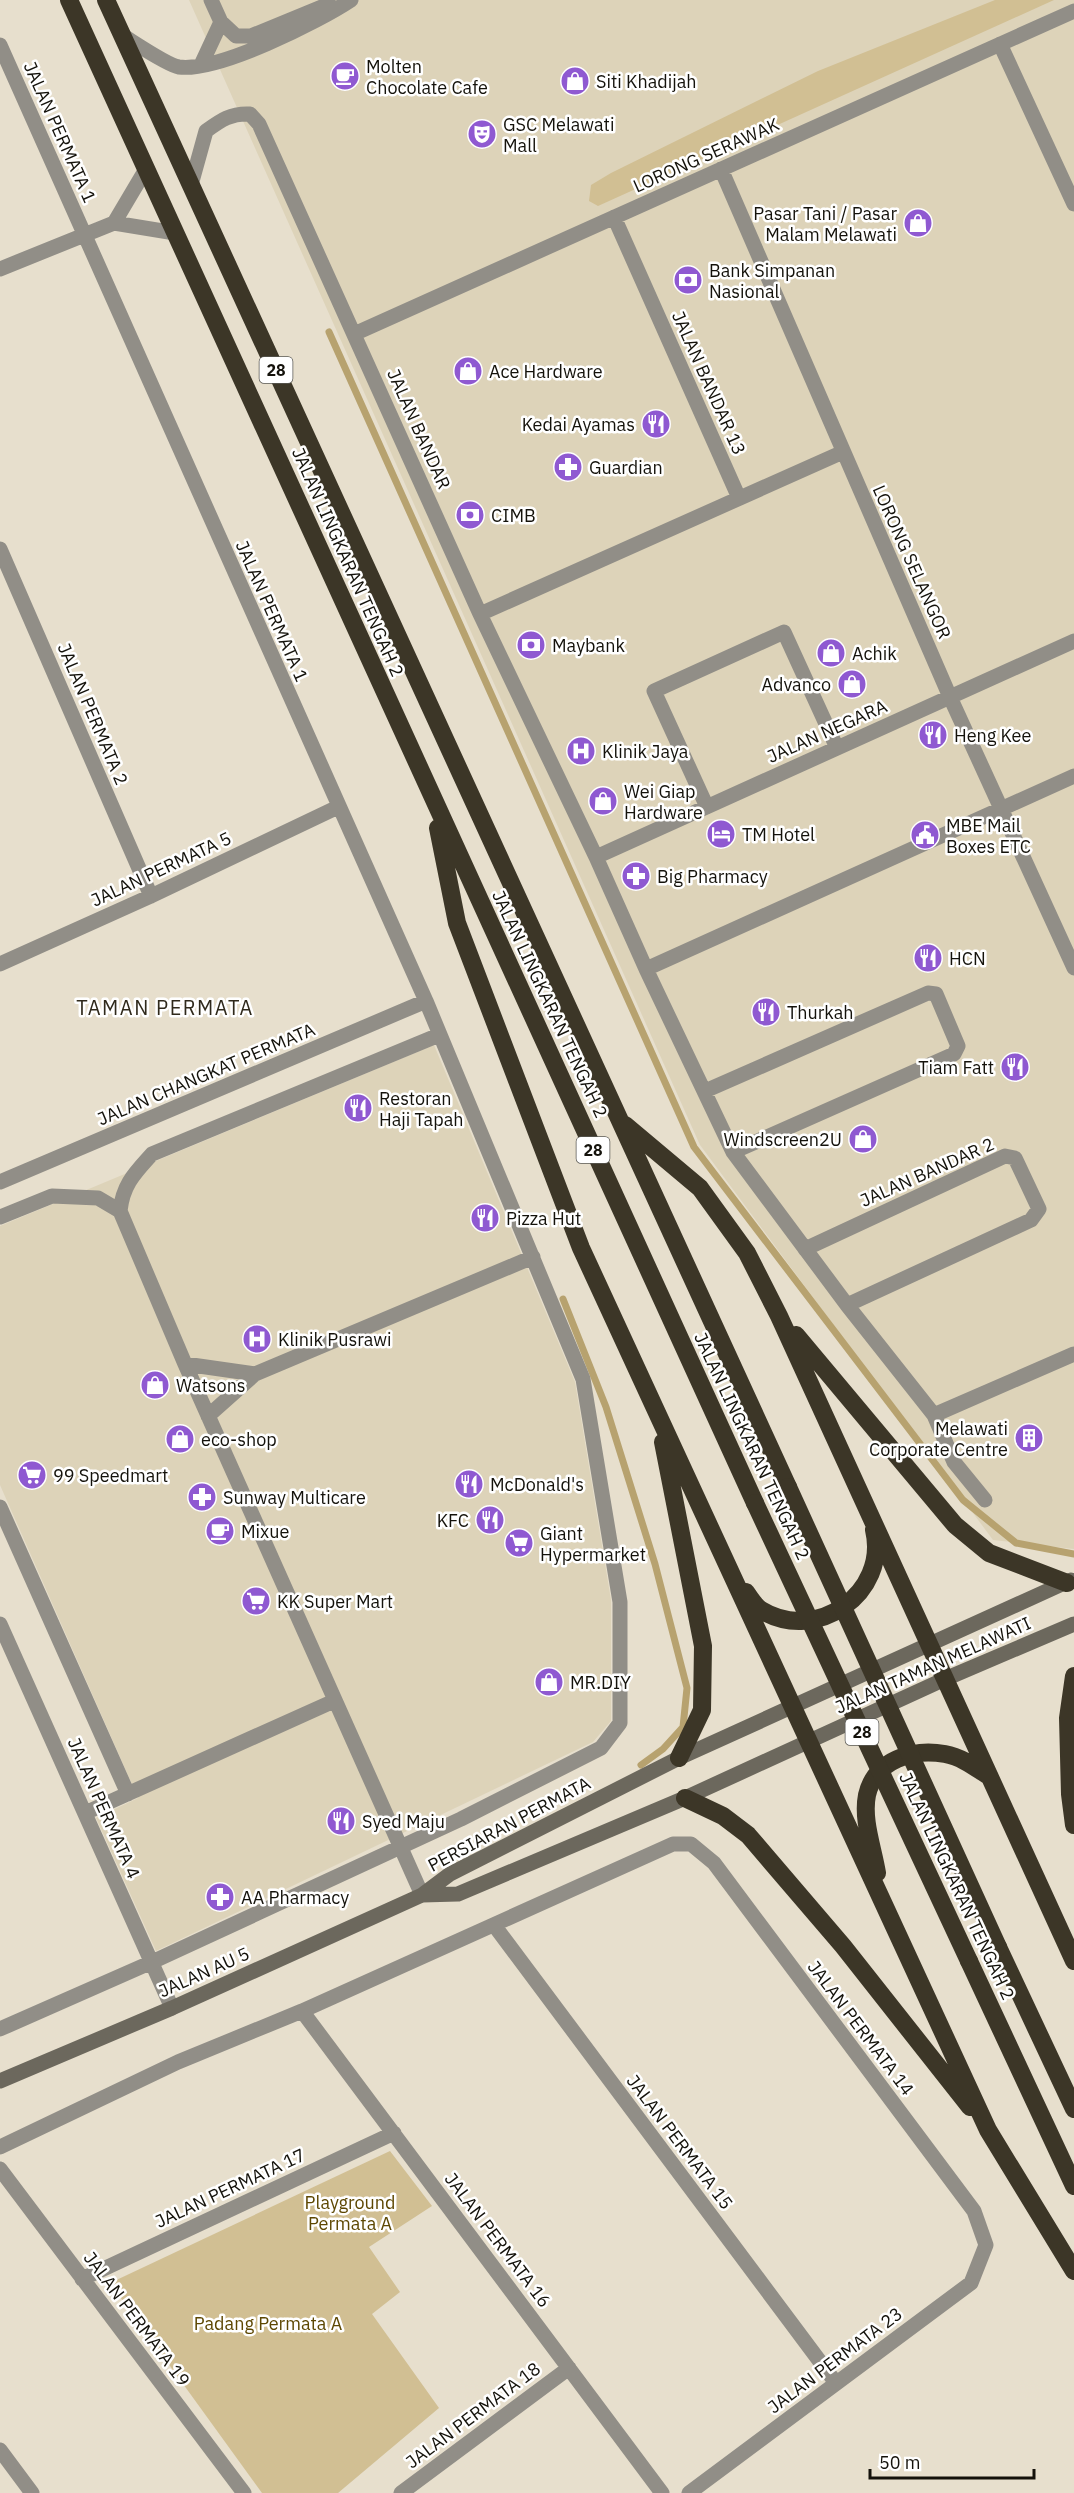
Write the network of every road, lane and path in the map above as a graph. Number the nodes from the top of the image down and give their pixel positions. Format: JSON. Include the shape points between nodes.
{"nodes":[{"id":1,"x":69,"y":0,"type":"edge"},
{"id":2,"x":106,"y":0,"type":"edge"},
{"id":3,"x":211,"y":0,"type":"edge"},
{"id":4,"x":339,"y":0,"type":"edge"},
{"id":5,"x":351,"y":0,"type":"edge"},
{"id":6,"x":1074,"y":11,"type":"edge"},
{"id":7,"x":221,"y":22,"type":"junction"},
{"id":8,"x":122,"y":35,"type":"junction"},
{"id":9,"x":1000,"y":44,"type":"junction"},
{"id":10,"x":0,"y":45,"type":"edge"},
{"id":11,"x":201,"y":65,"type":"junction"},
{"id":12,"x":146,"y":169,"type":"junction"},
{"id":13,"x":722,"y":169,"type":"junction"},
{"id":14,"x":191,"y":185,"type":"junction"},
{"id":15,"x":1074,"y":204,"type":"edge"},
{"id":16,"x":614,"y":217,"type":"junction"},
{"id":17,"x":114,"y":222,"type":"junction"},
{"id":18,"x":175,"y":233,"type":"junction"},
{"id":19,"x":85,"y":234,"type":"junction"},
{"id":20,"x":0,"y":269,"type":"edge"},
{"id":21,"x":354,"y":334,"type":"junction"},
{"id":22,"x":843,"y":452,"type":"junction"},
{"id":23,"x":739,"y":498,"type":"junction"},
{"id":24,"x":0,"y":549,"type":"edge"},
{"id":25,"x":480,"y":614,"type":"junction"},
{"id":26,"x":1074,"y":641,"type":"edge"},
{"id":27,"x":950,"y":697,"type":"junction"},
{"id":28,"x":837,"y":748,"type":"junction"},
{"id":29,"x":1074,"y":777,"type":"edge"},
{"id":30,"x":432,"y":797,"type":"junction"},
{"id":31,"x":338,"y":807,"type":"junction"},
{"id":32,"x":707,"y":807,"type":"junction"},
{"id":33,"x":1001,"y":809,"type":"junction"},
{"id":34,"x":596,"y":857,"type":"junction"},
{"id":35,"x":151,"y":896,"type":"junction"},
{"id":36,"x":0,"y":964,"type":"edge"},
{"id":37,"x":1074,"y":968,"type":"edge"},
{"id":38,"x":646,"y":969,"type":"junction"},
{"id":39,"x":426,"y":1001,"type":"junction"},
{"id":40,"x":439,"y":1035,"type":"junction"},
{"id":41,"x":705,"y":1091,"type":"junction"},
{"id":42,"x":620,"y":1121,"type":"junction"},
{"id":43,"x":733,"y":1152,"type":"junction"},
{"id":44,"x":0,"y":1182,"type":"edge"},
{"id":45,"x":120,"y":1211,"type":"junction"},
{"id":46,"x":0,"y":1217,"type":"edge"},
{"id":47,"x":805,"y":1249,"type":"junction"},
{"id":48,"x":533,"y":1257,"type":"junction"},
{"id":49,"x":847,"y":1305,"type":"junction"},
{"id":50,"x":779,"y":1316,"type":"junction"},
{"id":51,"x":1074,"y":1354,"type":"edge"},
{"id":52,"x":185,"y":1364,"type":"junction"},
{"id":53,"x":255,"y":1374,"type":"junction"},
{"id":54,"x":657,"y":1413,"type":"junction"},
{"id":55,"x":934,"y":1415,"type":"junction"},
{"id":56,"x":208,"y":1416,"type":"junction"},
{"id":57,"x":985,"y":1500,"type":"dead end"},
{"id":58,"x":0,"y":1507,"type":"edge"},
{"id":59,"x":869,"y":1512,"type":"junction"},
{"id":60,"x":733,"y":1577,"type":"junction"},
{"id":61,"x":1070,"y":1581,"type":"edge"},
{"id":62,"x":0,"y":1624,"type":"edge"},
{"id":63,"x":1074,"y":1624,"type":"edge"},
{"id":64,"x":930,"y":1644,"type":"junction"},
{"id":65,"x":1074,"y":1676,"type":"edge"},
{"id":66,"x":945,"y":1679,"type":"junction"},
{"id":67,"x":334,"y":1701,"type":"junction"},
{"id":68,"x":793,"y":1706,"type":"junction"},
{"id":69,"x":809,"y":1741,"type":"junction"},
{"id":70,"x":679,"y":1758,"type":"junction"},
{"id":71,"x":990,"y":1778,"type":"junction"},
{"id":72,"x":128,"y":1794,"type":"junction"},
{"id":73,"x":685,"y":1797,"type":"junction"},
{"id":74,"x":85,"y":1813,"type":"junction"},
{"id":75,"x":1074,"y":1825,"type":"edge"},
{"id":76,"x":399,"y":1847,"type":"junction"},
{"id":77,"x":422,"y":1895,"type":"junction"},
{"id":78,"x":882,"y":1900,"type":"junction"},
{"id":79,"x":494,"y":1924,"type":"junction"},
{"id":80,"x":1074,"y":1961,"type":"edge"},
{"id":81,"x":152,"y":1962,"type":"junction"},
{"id":82,"x":172,"y":2008,"type":"junction"},
{"id":83,"x":302,"y":2011,"type":"junction"},
{"id":84,"x":0,"y":2029,"type":"edge"},
{"id":85,"x":0,"y":2081,"type":"edge"},
{"id":86,"x":1074,"y":2109,"type":"edge"},
{"id":87,"x":988,"y":2130,"type":"junction"},
{"id":88,"x":394,"y":2133,"type":"junction"},
{"id":89,"x":0,"y":2147,"type":"edge"},
{"id":90,"x":0,"y":2169,"type":"edge"},
{"id":91,"x":1074,"y":2186,"type":"edge"},
{"id":92,"x":986,"y":2245,"type":"joint"},
{"id":93,"x":1074,"y":2271,"type":"edge"},
{"id":94,"x":82,"y":2279,"type":"junction"},
{"id":95,"x":568,"y":2368,"type":"junction"},
{"id":96,"x":836,"y":2383,"type":"junction"},
{"id":97,"x":0,"y":2450,"type":"edge"},
{"id":98,"x":32,"y":2493,"type":"edge"},
{"id":99,"x":244,"y":2493,"type":"edge"},
{"id":100,"x":401,"y":2493,"type":"edge"},
{"id":101,"x":662,"y":2493,"type":"edge"},
{"id":102,"x":689,"y":2493,"type":"edge"}],
"edges":[{"from":1,"to":12,"type":"highway","name":"JALAN LINGKARAN TENGAH 2","number":"28"},
{"from":2,"to":8,"type":"highway","name":"JALAN LINGKARAN TENGAH 2","number":"28"},
{"from":3,"to":7,"type":"street"},
{"from":4,"to":7,"type":"street","via":[[251,36],[236,36]]},
{"from":5,"to":11,"type":"street","via":[[328,15],[225,61]]},
{"from":6,"to":9,"type":"street","name":"LORONG SERAWAK"},
{"from":7,"to":11,"type":"street"},
{"from":8,"to":11,"type":"street","via":[[178,67]]},
{"from":8,"to":14,"type":"highway","name":"JALAN LINGKARAN TENGAH 2","number":"28"},
{"from":9,"to":13,"type":"street","name":"LORONG SERAWAK"},
{"from":9,"to":15,"type":"street"},
{"from":10,"to":19,"type":"street","name":"JALAN PERMATA 1"},
{"from":12,"to":17,"type":"street"},
{"from":12,"to":18,"type":"highway","name":"JALAN LINGKARAN TENGAH 2","number":"28"},
{"from":13,"to":16,"type":"street","name":"LORONG SERAWAK"},
{"from":13,"to":22,"type":"street","name":"LORONG SELANGOR"},
{"from":14,"to":21,"type":"street","name":"JALAN BANDAR","via":[[206,131],[225,117],[250,114],[259,124]]},
{"from":14,"to":42,"type":"highway","name":"JALAN LINGKARAN TENGAH 2","number":"28"},
{"from":16,"to":21,"type":"street","name":"LORONG SERAWAK"},
{"from":16,"to":23,"type":"street","name":"JALAN BANDAR 13"},
{"from":17,"to":18,"type":"street"},
{"from":17,"to":19,"type":"street"},
{"from":18,"to":30,"type":"highway","name":"JALAN LINGKARAN TENGAH 2","number":"28"},
{"from":19,"to":20,"type":"street"},
{"from":19,"to":31,"type":"street","name":"JALAN PERMATA 1"},
{"from":21,"to":25,"type":"street","name":"JALAN BANDAR"},
{"from":22,"to":23,"type":"street"},
{"from":22,"to":27,"type":"street","name":"LORONG SELANGOR"},
{"from":23,"to":25,"type":"street"},
{"from":24,"to":35,"type":"street","name":"JALAN PERMATA 2"},
{"from":25,"to":34,"type":"street","name":"JALAN BANDAR"},
{"from":26,"to":27,"type":"street","name":"JALAN NEGARA"},
{"from":27,"to":28,"type":"street","name":"JALAN NEGARA"},
{"from":27,"to":33,"type":"street","name":"LORONG SELANGOR"},
{"from":28,"to":32,"type":"street","name":"JALAN NEGARA"},
{"from":28,"to":32,"type":"street","via":[[784,632],[654,691]]},
{"from":29,"to":33,"type":"street"},
{"from":30,"to":54,"type":"highway","via":[[457,923],[581,1248]]},
{"from":30,"to":91,"type":"highway","name":"JALAN LINGKARAN TENGAH 2","number":"28","bridge":true,"via":[[755,1503]]},
{"from":31,"to":35,"type":"street","name":"JALAN PERMATA 5"},
{"from":31,"to":39,"type":"street","name":"JALAN PERMATA 1"},
{"from":32,"to":34,"type":"street","name":"JALAN NEGARA"},
{"from":33,"to":37,"type":"street","name":"LORONG SELANGOR"},
{"from":33,"to":38,"type":"street"},
{"from":34,"to":38,"type":"street","name":"JALAN BANDAR"},
{"from":35,"to":36,"type":"street","name":"JALAN PERMATA 5"},
{"from":38,"to":41,"type":"street","name":"JALAN BANDAR"},
{"from":39,"to":40,"type":"street","name":"JALAN PERMATA 1"},
{"from":39,"to":44,"type":"street","name":"JALAN CHANGKAT PERMATA"},
{"from":40,"to":45,"type":"street","via":[[152,1154],[129,1180],[122,1193]]},
{"from":40,"to":48,"type":"street","name":"JALAN PERMATA 1"},
{"from":41,"to":43,"type":"street","name":"JALAN BANDAR"},
{"from":41,"to":43,"type":"street","via":[[928,993],[936,994],[958,1046],[954,1054]]},
{"from":42,"to":50,"type":"highway","via":[[700,1188],[747,1253]]},
{"from":42,"to":86,"type":"highway","name":"JALAN LINGKARAN TENGAH 2","number":"28","bridge":true},
{"from":43,"to":47,"type":"street","name":"JALAN BANDAR"},
{"from":45,"to":46,"type":"street","via":[[98,1198],[52,1196]]},
{"from":45,"to":52,"type":"street"},
{"from":47,"to":49,"type":"street","name":"JALAN BANDAR"},
{"from":47,"to":49,"type":"street","name":"JALAN BANDAR 2","via":[[1005,1156],[1015,1158],[1039,1209],[1031,1220]]},
{"from":48,"to":53,"type":"street"},
{"from":48,"to":76,"type":"street","name":"JALAN PERMATA 1","via":[[583,1379],[620,1602],[620,1723],[601,1748]]},
{"from":49,"to":55,"type":"street","name":"JALAN BANDAR"},
{"from":50,"to":59,"type":"highway"},
{"from":50,"to":61,"type":"highway","via":[[955,1525],[989,1553]]},
{"from":51,"to":55,"type":"street"},
{"from":52,"to":53,"type":"street"},
{"from":52,"to":56,"type":"street"},
{"from":53,"to":56,"type":"street"},
{"from":54,"to":60,"type":"highway"},
{"from":54,"to":70,"type":"highway","via":[[703,1646],[702,1710]]},
{"from":55,"to":57,"type":"street","name":"JALAN BANDAR","via":[[954,1462]]},
{"from":56,"to":67,"type":"street"},
{"from":58,"to":72,"type":"street"},
{"from":59,"to":60,"type":"highway","via":[[876,1540],[873,1568],[861,1593],[839,1612],[813,1621],[785,1620],[759,1609]]},
{"from":59,"to":64,"type":"highway"},
{"from":60,"to":68,"type":"highway"},
{"from":61,"to":64,"type":"main road","name":"JALAN TAMAN MELAWATI"},
{"from":62,"to":74,"type":"street","name":"JALAN PERMATA 4"},
{"from":63,"to":66,"type":"main road","name":"JALAN TAMAN MELAWATI"},
{"from":64,"to":66,"type":"highway"},
{"from":64,"to":68,"type":"main road","name":"PERSIARAN PERMATA"},
{"from":65,"to":75,"type":"highway","via":[[1068,1718]]},
{"from":66,"to":69,"type":"main road","name":"JALAN TAMAN MELAWATI"},
{"from":66,"to":71,"type":"highway"},
{"from":67,"to":72,"type":"street"},
{"from":67,"to":76,"type":"street"},
{"from":68,"to":69,"type":"highway"},
{"from":68,"to":70,"type":"main road","name":"PERSIARAN PERMATA"},
{"from":69,"to":73,"type":"main road","name":"PERSIARAN PERMATA"},
{"from":69,"to":78,"type":"highway"},
{"from":70,"to":77,"type":"main road","name":"PERSIARAN PERMATA","via":[[450,1874]]},
{"from":71,"to":78,"type":"highway","via":[[961,1759],[920,1752],[894,1758],[874,1777],[867,1795],[866,1816]]},
{"from":71,"to":80,"type":"highway"},
{"from":72,"to":74,"type":"street"},
{"from":73,"to":77,"type":"main road","name":"PERSIARAN PERMATA","via":[[458,1894]]},
{"from":73,"to":87,"type":"highway","via":[[723,1816],[748,1835],[843,1946]]},
{"from":74,"to":81,"type":"street","name":"JALAN PERMATA 4"},
{"from":76,"to":77,"type":"street"},
{"from":76,"to":81,"type":"street"},
{"from":77,"to":82,"type":"main road","name":"JALAN AU 5"},
{"from":78,"to":87,"type":"highway"},
{"from":79,"to":83,"type":"street"},
{"from":79,"to":92,"type":"street","name":"JALAN PERMATA 14","via":[[673,1844],[691,1844],[714,1863],[974,2211]]},
{"from":79,"to":96,"type":"street","name":"JALAN PERMATA 15"},
{"from":81,"to":82,"type":"street","name":"JALAN PERMATA 4"},
{"from":81,"to":84,"type":"street"},
{"from":82,"to":85,"type":"main road","name":"JALAN AU 5"},
{"from":83,"to":88,"type":"street","name":"JALAN PERMATA 16"},
{"from":83,"to":89,"type":"street","via":[[178,2062]]},
{"from":87,"to":93,"type":"highway"},
{"from":88,"to":94,"type":"street","name":"JALAN PERMATA 17"},
{"from":88,"to":95,"type":"street","name":"JALAN PERMATA 16"},
{"from":90,"to":94,"type":"street","name":"JALAN PERMATA 19"},
{"from":92,"to":96,"type":"street","name":"JALAN PERMATA 23","via":[[971,2283]]},
{"from":94,"to":99,"type":"street","name":"JALAN PERMATA 19"},
{"from":95,"to":100,"type":"street","name":"JALAN PERMATA 18"},
{"from":95,"to":101,"type":"street","name":"JALAN PERMATA 16"},
{"from":96,"to":102,"type":"street","name":"JALAN PERMATA 23"},
{"from":97,"to":98,"type":"street"}]}
